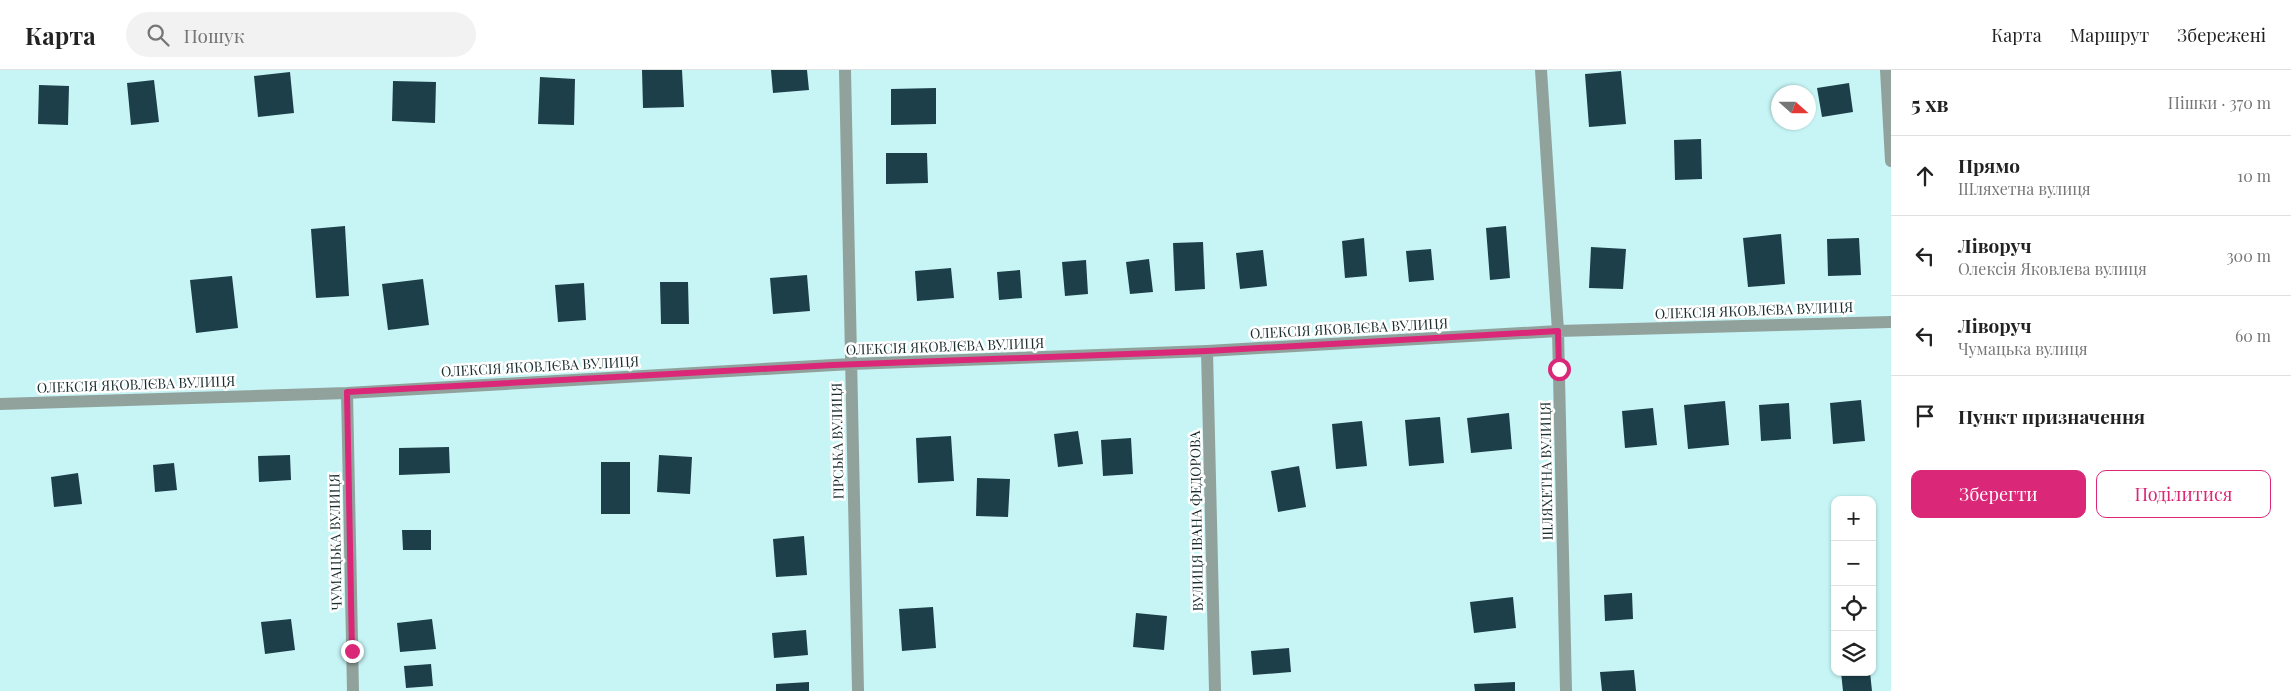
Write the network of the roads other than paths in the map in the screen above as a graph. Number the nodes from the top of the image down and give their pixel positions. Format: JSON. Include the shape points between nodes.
{"nodes":[{"id":1,"x":845,"y":70,"type":"edge"},
{"id":2,"x":1541,"y":70,"type":"edge"},
{"id":3,"x":1886,"y":70,"type":"edge"},
{"id":4,"x":1891,"y":161,"type":"edge"},
{"id":5,"x":1891,"y":322,"type":"edge"},
{"id":6,"x":1558,"y":331,"type":"junction"},
{"id":7,"x":1207,"y":351,"type":"junction"},
{"id":8,"x":851,"y":364,"type":"junction"},
{"id":9,"x":347,"y":392,"type":"junction"},
{"id":10,"x":0,"y":404,"type":"edge"},
{"id":11,"x":353,"y":691,"type":"edge"},
{"id":12,"x":858,"y":691,"type":"edge"},
{"id":13,"x":1215,"y":691,"type":"edge"},
{"id":14,"x":1566,"y":691,"type":"edge"}],
"edges":[{"from":1,"to":8,"type":"street","name":"ГІРСЬКА ВУЛИЦЯ"},
{"from":2,"to":6,"type":"street","name":"ШЛЯХЕТНА ВУЛИЦЯ"},
{"from":3,"to":4,"type":"street"},
{"from":5,"to":6,"type":"street","name":"ОЛЕКСІЯ ЯКОВЛЄВА ВУЛИЦЯ"},
{"from":6,"to":7,"type":"street","name":"ОЛЕКСІЯ ЯКОВЛЄВА ВУЛИЦЯ"},
{"from":6,"to":14,"type":"street","name":"ШЛЯХЕТНА ВУЛИЦЯ"},
{"from":7,"to":8,"type":"street","name":"ОЛЕКСІЯ ЯКОВЛЄВА ВУЛИЦЯ"},
{"from":7,"to":13,"type":"street","name":"ВУЛИЦЯ ІВАНА ФЕДОРОВА"},
{"from":8,"to":9,"type":"street","name":"ОЛЕКСІЯ ЯКОВЛЄВА ВУЛИЦЯ"},
{"from":8,"to":12,"type":"street","name":"ГІРСЬКА ВУЛИЦЯ"},
{"from":9,"to":10,"type":"street","name":"ОЛЕКСІЯ ЯКОВЛЄВА ВУЛИЦЯ"},
{"from":9,"to":11,"type":"street","name":"ЧУМАЦЬКА ВУЛИЦЯ"}]}
